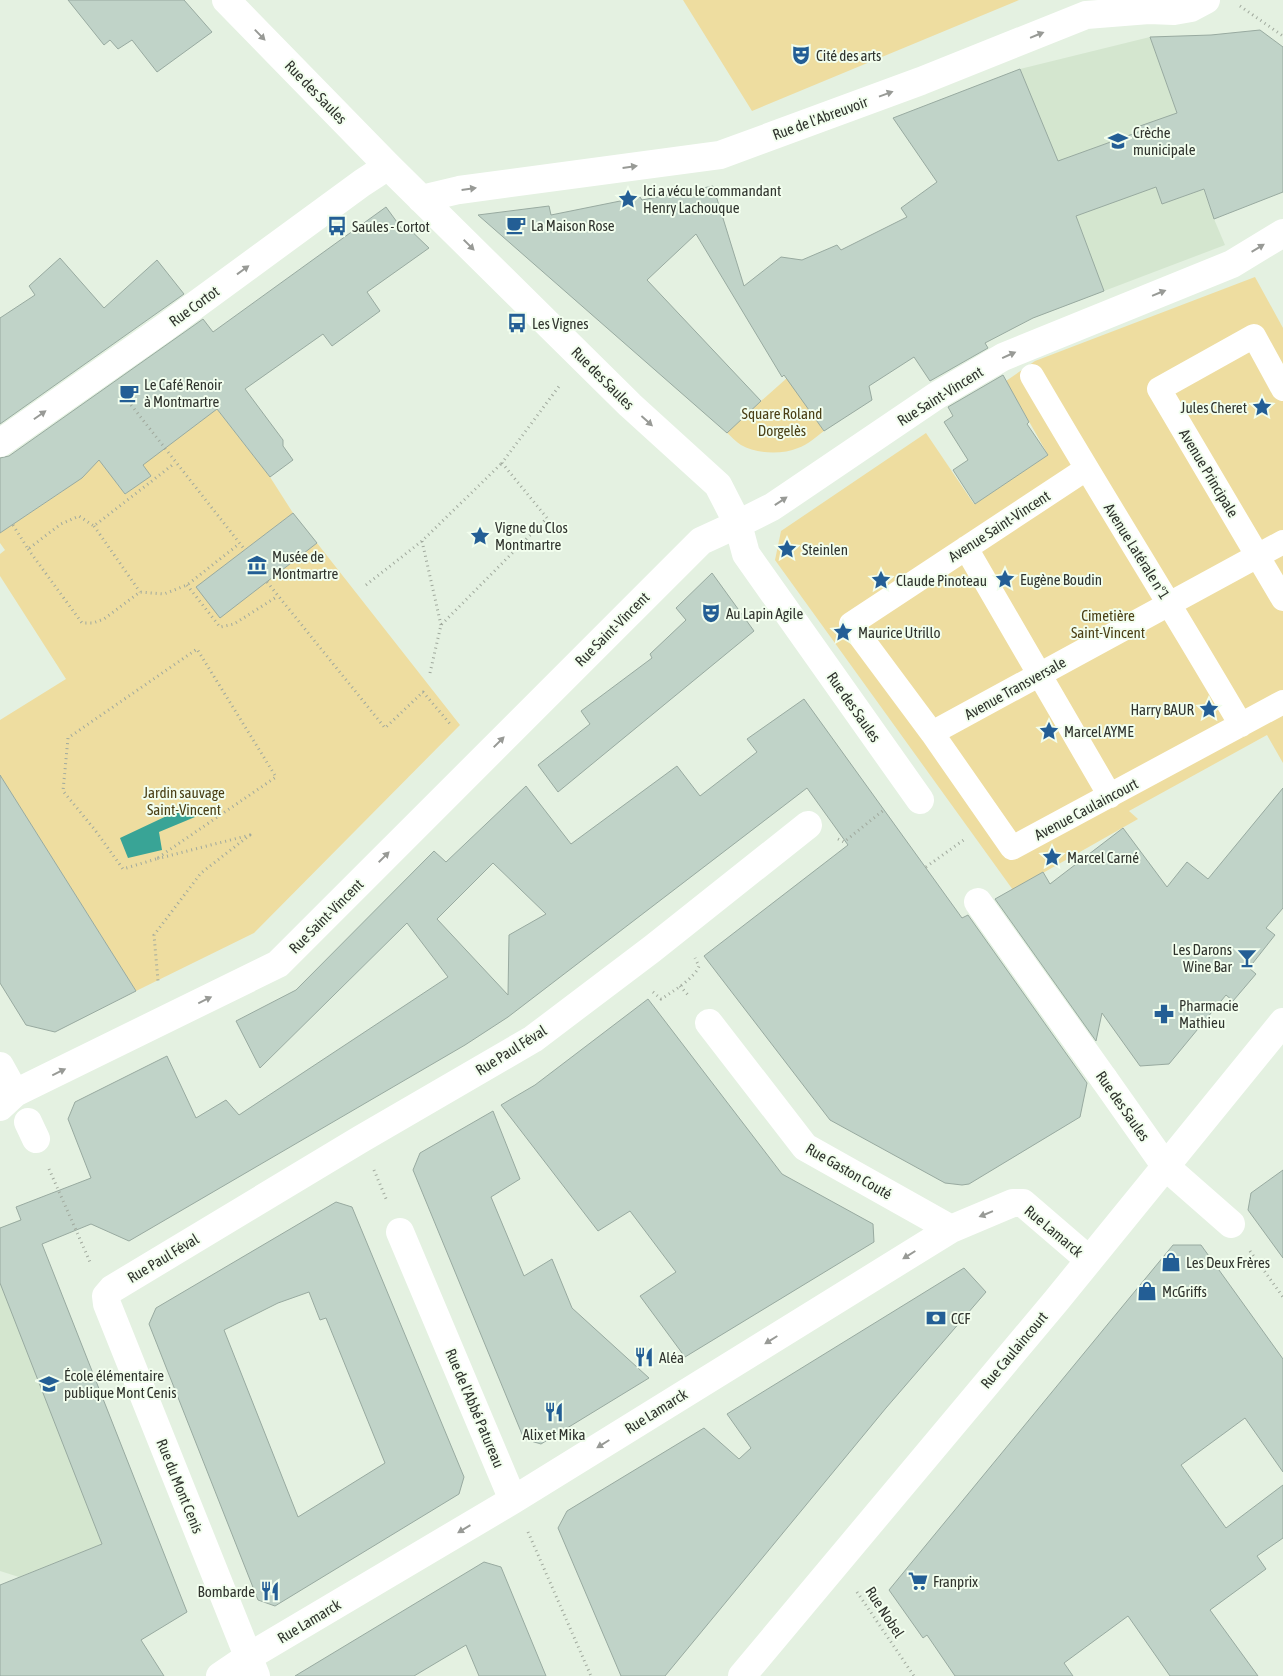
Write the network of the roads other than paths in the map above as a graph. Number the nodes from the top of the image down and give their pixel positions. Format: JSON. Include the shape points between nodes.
{"nodes":[{"id":1,"x":226,"y":0,"type":"edge"},
{"id":2,"x":1206,"y":0,"type":"edge"},
{"id":3,"x":388,"y":166,"type":"junction"},
{"id":4,"x":422,"y":199,"type":"junction"},
{"id":5,"x":1283,"y":233,"type":"edge"},
{"id":6,"x":1032,"y":376,"type":"dead end"},
{"id":7,"x":1283,"y":389,"type":"edge"},
{"id":8,"x":0,"y":444,"type":"edge"},
{"id":9,"x":1086,"y":469,"type":"junction"},
{"id":10,"x":738,"y":524,"type":"junction"},
{"id":11,"x":1283,"y":542,"type":"edge"},
{"id":12,"x":966,"y":548,"type":"junction"},
{"id":13,"x":1258,"y":556,"type":"junction"},
{"id":14,"x":1283,"y":599,"type":"edge"},
{"id":15,"x":1170,"y":604,"type":"junction"},
{"id":16,"x":1039,"y":674,"type":"junction"},
{"id":17,"x":1283,"y":702,"type":"edge"},
{"id":18,"x":1241,"y":725,"type":"junction"},
{"id":19,"x":932,"y":733,"type":"junction"},
{"id":20,"x":1110,"y":796,"type":"junction"},
{"id":21,"x":920,"y":800,"type":"dead end"},
{"id":22,"x":808,"y":825,"type":"road end"},
{"id":23,"x":978,"y":902,"type":"dead end"},
{"id":24,"x":1283,"y":1022,"type":"edge"},
{"id":25,"x":709,"y":1023,"type":"dead end"},
{"id":26,"x":0,"y":1066,"type":"edge"},
{"id":27,"x":7,"y":1100,"type":"edge"},
{"id":28,"x":1166,"y":1166,"type":"junction"},
{"id":29,"x":1231,"y":1224,"type":"road end"},
{"id":30,"x":951,"y":1229,"type":"junction"},
{"id":31,"x":400,"y":1232,"type":"road end"},
{"id":32,"x":1088,"y":1259,"type":"junction"},
{"id":33,"x":106,"y":1296,"type":"joint"},
{"id":34,"x":513,"y":1500,"type":"junction"},
{"id":35,"x":252,"y":1667,"type":"edge"},
{"id":36,"x":220,"y":1676,"type":"edge"},
{"id":37,"x":742,"y":1676,"type":"edge"}],
"edges":[{"from":1,"to":3,"type":"street","name":"Rue des Saules","one_way":true},
{"from":4,"to":2,"type":"street","name":"Rue de l'Abreuvoir","one_way":true,"via":[[459,190],[720,155],[1086,16],[1174,11],[1191,8]]},
{"from":3,"to":4,"type":"street","name":"Rue des Saules"},
{"from":8,"to":3,"type":"street","name":"Rue Cortot","one_way":true},
{"from":4,"to":10,"type":"street","name":"Rue des Saules","one_way":true,"via":[[630,406],[718,486]]},
{"from":10,"to":5,"type":"street","name":"Rue Saint-Vincent","one_way":true,"via":[[772,507],[936,396],[1003,356],[1232,264]]},
{"from":6,"to":9,"type":"lane","name":"Avenue Latérale n°1"},
{"from":7,"to":13,"type":"lane","name":"Avenue Principale","via":[[1254,336],[1159,389]]},
{"from":9,"to":12,"type":"lane","name":"Avenue Saint-Vincent"},
{"from":9,"to":15,"type":"lane","name":"Avenue Latérale n°1"},
{"from":10,"to":21,"type":"street","name":"Rue des Saules","via":[[746,554]]},
{"from":27,"to":10,"type":"street","name":"Rue Saint-Vincent","one_way":true,"via":[[278,964],[701,541]]},
{"from":11,"to":13,"type":"lane","name":"Avenue Transversale"},
{"from":12,"to":16,"type":"lane"},
{"from":12,"to":19,"type":"lane","name":"Avenue Saint-Vincent","via":[[851,624]]},
{"from":13,"to":14,"type":"lane","name":"Avenue Principale"},
{"from":13,"to":15,"type":"lane","name":"Avenue Transversale"},
{"from":15,"to":16,"type":"lane","name":"Avenue Transversale"},
{"from":15,"to":18,"type":"lane","name":"Avenue Latérale n°1"},
{"from":16,"to":19,"type":"lane","name":"Avenue Transversale"},
{"from":16,"to":20,"type":"lane"},
{"from":17,"to":18,"type":"lane","name":"Avenue Caulaincourt"},
{"from":18,"to":20,"type":"lane","name":"Avenue Caulaincourt"},
{"from":19,"to":20,"type":"lane","name":"Avenue Caulaincourt","via":[[1012,848]]},
{"from":22,"to":33,"type":"street","name":"Rue Paul Féval","via":[[533,1039],[361,1139],[112,1289]]},
{"from":23,"to":28,"type":"street","name":"Rue des Saules"},
{"from":24,"to":28,"type":"street","name":"Rue Caulaincourt"},
{"from":25,"to":30,"type":"street","name":"Rue Gaston Couté","via":[[805,1147]]},
{"from":26,"to":27,"type":"street"},
{"from":28,"to":29,"type":"street","name":"Rue des Saules"},
{"from":28,"to":32,"type":"street","name":"Rue Caulaincourt"},
{"from":32,"to":30,"type":"street","name":"Rue Lamarck","one_way":true,"via":[[1023,1204],[1013,1203]]},
{"from":30,"to":34,"type":"street","name":"Rue Lamarck","one_way":true},
{"from":31,"to":34,"type":"street","name":"Rue de l'Abbé Patureau"},
{"from":32,"to":37,"type":"street","name":"Rue Caulaincourt"},
{"from":33,"to":35,"type":"street","name":"Rue du Mont Cenis"},
{"from":34,"to":35,"type":"street","name":"Rue Lamarck","one_way":true},
{"from":35,"to":36,"type":"street","name":"Rue Lamarck"}]}
